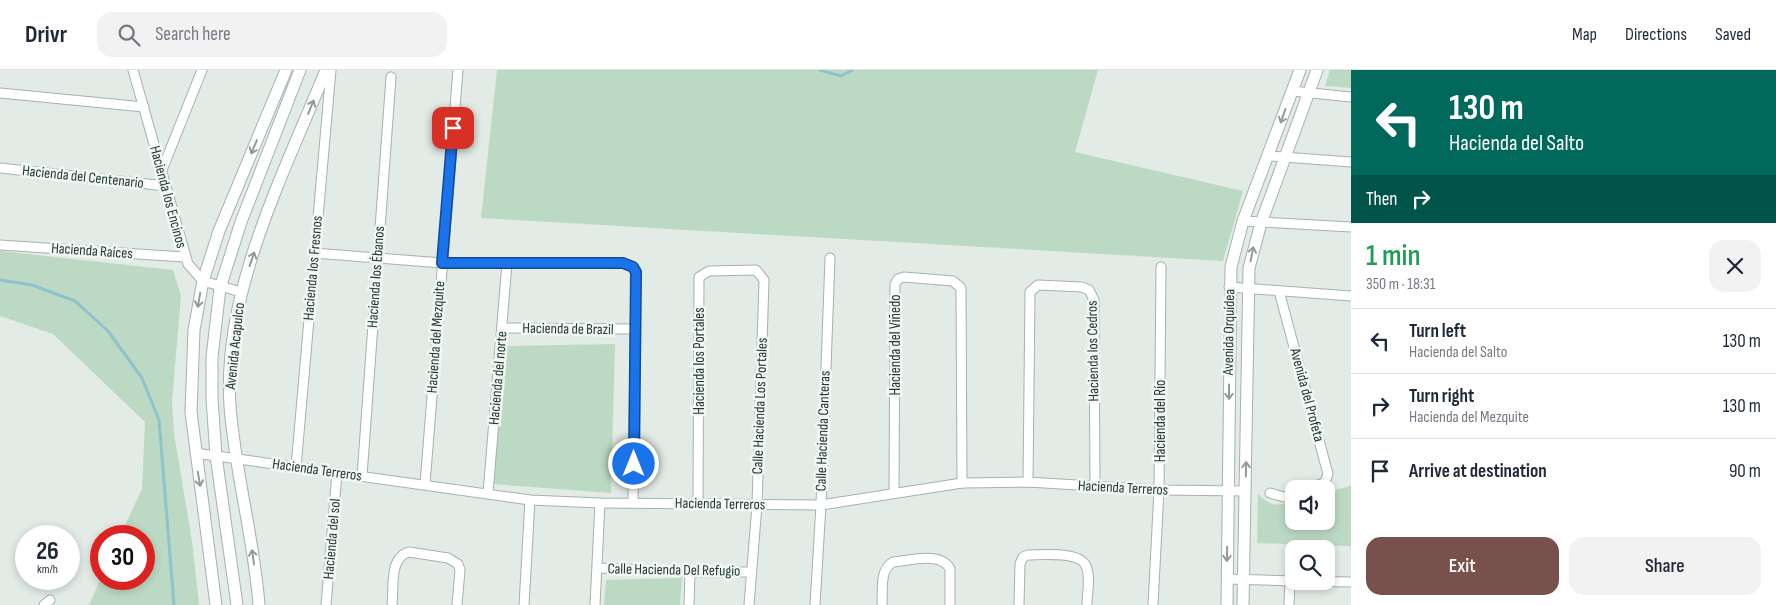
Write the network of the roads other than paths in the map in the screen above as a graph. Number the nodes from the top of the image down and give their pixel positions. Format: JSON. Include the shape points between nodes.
{"nodes":[{"id":1,"x":133,"y":70,"type":"edge"},
{"id":2,"x":202,"y":70,"type":"edge"},
{"id":3,"x":286,"y":70,"type":"edge"},
{"id":4,"x":300,"y":70,"type":"edge"},
{"id":5,"x":326,"y":70,"type":"edge"},
{"id":6,"x":331,"y":70,"type":"edge"},
{"id":7,"x":458,"y":70,"type":"edge"},
{"id":8,"x":1300,"y":70,"type":"edge"},
{"id":9,"x":1317,"y":70,"type":"edge"},
{"id":10,"x":391,"y":77,"type":"dead end"},
{"id":11,"x":1292,"y":91,"type":"junction"},
{"id":12,"x":0,"y":93,"type":"edge"},
{"id":13,"x":1309,"y":93,"type":"junction"},
{"id":14,"x":1351,"y":97,"type":"edge"},
{"id":15,"x":144,"y":108,"type":"junction"},
{"id":16,"x":1269,"y":156,"type":"junction"},
{"id":17,"x":1286,"y":158,"type":"junction"},
{"id":18,"x":1351,"y":162,"type":"edge"},
{"id":19,"x":0,"y":168,"type":"edge"},
{"id":20,"x":162,"y":170,"type":"junction"},
{"id":21,"x":166,"y":186,"type":"junction"},
{"id":22,"x":1243,"y":221,"type":"junction"},
{"id":23,"x":1260,"y":223,"type":"junction"},
{"id":24,"x":1351,"y":227,"type":"edge"},
{"id":25,"x":0,"y":245,"type":"edge"},
{"id":26,"x":314,"y":253,"type":"junction"},
{"id":27,"x":184,"y":257,"type":"junction"},
{"id":28,"x":378,"y":258,"type":"junction"},
{"id":29,"x":830,"y":258,"type":"dead end"},
{"id":30,"x":442,"y":263,"type":"junction"},
{"id":31,"x":507,"y":264,"type":"junction"},
{"id":32,"x":1161,"y":266,"type":"dead end"},
{"id":33,"x":756,"y":270,"type":"joint"},
{"id":34,"x":202,"y":281,"type":"junction"},
{"id":35,"x":1229,"y":287,"type":"junction"},
{"id":36,"x":220,"y":288,"type":"junction"},
{"id":37,"x":1248,"y":289,"type":"junction"},
{"id":38,"x":1279,"y":291,"type":"junction"},
{"id":39,"x":240,"y":292,"type":"junction"},
{"id":40,"x":1350,"y":298,"type":"edge"},
{"id":41,"x":502,"y":328,"type":"junction"},
{"id":42,"x":634,"y":329,"type":"junction"},
{"id":43,"x":195,"y":453,"type":"junction"},
{"id":44,"x":216,"y":456,"type":"junction"},
{"id":45,"x":236,"y":460,"type":"junction"},
{"id":46,"x":296,"y":467,"type":"junction"},
{"id":47,"x":337,"y":472,"type":"junction"},
{"id":48,"x":362,"y":476,"type":"junction"},
{"id":49,"x":1326,"y":480,"type":"edge"},
{"id":50,"x":1028,"y":482,"type":"junction"},
{"id":51,"x":962,"y":483,"type":"junction"},
{"id":52,"x":425,"y":484,"type":"junction"},
{"id":53,"x":1095,"y":487,"type":"junction"},
{"id":54,"x":1159,"y":490,"type":"junction"},
{"id":55,"x":1228,"y":491,"type":"junction"},
{"id":56,"x":1246,"y":491,"type":"junction"},
{"id":57,"x":488,"y":493,"type":"junction"},
{"id":58,"x":1270,"y":493,"type":"dead end"},
{"id":59,"x":894,"y":494,"type":"junction"},
{"id":60,"x":1285,"y":497,"type":"edge"},
{"id":61,"x":530,"y":500,"type":"junction"},
{"id":62,"x":600,"y":502,"type":"junction"},
{"id":63,"x":633,"y":503,"type":"junction"},
{"id":64,"x":698,"y":503,"type":"junction"},
{"id":65,"x":757,"y":505,"type":"junction"},
{"id":66,"x":821,"y":505,"type":"junction"},
{"id":67,"x":598,"y":568,"type":"junction"},
{"id":68,"x":690,"y":572,"type":"junction"},
{"id":69,"x":750,"y":572,"type":"junction"},
{"id":70,"x":1227,"y":579,"type":"junction"},
{"id":71,"x":1244,"y":580,"type":"junction"},
{"id":72,"x":1285,"y":581,"type":"edge"},
{"id":73,"x":1335,"y":582,"type":"edge"},
{"id":74,"x":1351,"y":582,"type":"edge"},
{"id":75,"x":1291,"y":590,"type":"edge"},
{"id":76,"x":216,"y":605,"type":"edge"},
{"id":77,"x":237,"y":605,"type":"edge"},
{"id":78,"x":259,"y":605,"type":"edge"},
{"id":79,"x":326,"y":605,"type":"edge"},
{"id":80,"x":392,"y":605,"type":"edge"},
{"id":81,"x":457,"y":605,"type":"edge"},
{"id":82,"x":524,"y":605,"type":"edge"},
{"id":83,"x":595,"y":605,"type":"edge"},
{"id":84,"x":689,"y":605,"type":"edge"},
{"id":85,"x":749,"y":605,"type":"edge"},
{"id":86,"x":815,"y":605,"type":"edge"},
{"id":87,"x":882,"y":605,"type":"edge"},
{"id":88,"x":950,"y":605,"type":"edge"},
{"id":89,"x":1019,"y":605,"type":"edge"},
{"id":90,"x":1086,"y":605,"type":"edge"},
{"id":91,"x":1153,"y":605,"type":"edge"},
{"id":92,"x":1227,"y":605,"type":"edge"},
{"id":93,"x":1243,"y":605,"type":"edge"},
{"id":94,"x":1289,"y":605,"type":"edge"}],
"edges":[{"from":1,"to":15,"type":"street","name":"Hacienda los Encinos"},
{"from":2,"to":20,"type":"street"},
{"from":3,"to":34,"type":"street","one_way":true,"via":[[219,231]]},
{"from":4,"to":36,"type":"street","name":"Avenida Acapulco","via":[[241,222]]},
{"from":39,"to":5,"type":"street","name":"Avenida Acapulco","one_way":true},
{"from":6,"to":26,"type":"street","name":"Hacienda los Fresnos"},
{"from":7,"to":30,"type":"street","name":"Hacienda del Mezquite"},
{"from":8,"to":11,"type":"street","name":"Avenida Orquídea"},
{"from":9,"to":13,"type":"street","name":"Avenida Orquídea"},
{"from":10,"to":28,"type":"street","name":"Hacienda los Ébanos"},
{"from":11,"to":13,"type":"street"},
{"from":11,"to":16,"type":"street","name":"Avenida Orquídea","one_way":true},
{"from":12,"to":15,"type":"street"},
{"from":13,"to":14,"type":"street"},
{"from":13,"to":17,"type":"street","name":"Avenida Orquídea"},
{"from":15,"to":20,"type":"street","name":"Hacienda los Encinos"},
{"from":16,"to":17,"type":"street"},
{"from":16,"to":22,"type":"street","name":"Avenida Orquídea"},
{"from":17,"to":18,"type":"street"},
{"from":17,"to":23,"type":"street","name":"Avenida Orquídea"},
{"from":19,"to":21,"type":"street","name":"Hacienda del Centenario"},
{"from":20,"to":21,"type":"street","name":"Hacienda los Encinos"},
{"from":21,"to":27,"type":"street","name":"Hacienda los Encinos"},
{"from":22,"to":23,"type":"street"},
{"from":22,"to":35,"type":"street","name":"Avenida Orquídea","via":[[1234,251]]},
{"from":23,"to":24,"type":"street"},
{"from":37,"to":23,"type":"street","name":"Avenida Orquídea","one_way":true},
{"from":25,"to":27,"type":"street","name":"Hacienda Raíces"},
{"from":26,"to":28,"type":"street"},
{"from":26,"to":46,"type":"street","name":"Hacienda los Fresnos"},
{"from":27,"to":34,"type":"street","name":"Hacienda los Encinos"},
{"from":28,"to":30,"type":"street"},
{"from":28,"to":48,"type":"street","name":"Hacienda los Ébanos"},
{"from":29,"to":66,"type":"street","name":"Calle Hacienda Canteras"},
{"from":30,"to":31,"type":"street"},
{"from":30,"to":52,"type":"street","name":"Hacienda del Mezquite"},
{"from":31,"to":41,"type":"street","name":"Hacienda del norte"},
{"from":31,"to":42,"type":"street","via":[[623,263],[633,267],[636,272]]},
{"from":32,"to":54,"type":"street","name":"Hacienda del Río"},
{"from":33,"to":64,"type":"street","name":"Hacienda los Portales","via":[[709,271],[700,277]]},
{"from":33,"to":65,"type":"street","name":"Calle Hacienda Los Portales","via":[[764,280]]},
{"from":34,"to":36,"type":"street"},
{"from":34,"to":43,"type":"street","one_way":true,"via":[[190,376]]},
{"from":35,"to":37,"type":"street"},
{"from":35,"to":55,"type":"street","name":"Avenida Orquídea","one_way":true},
{"from":36,"to":39,"type":"street"},
{"from":36,"to":44,"type":"street","name":"Avenida Acapulco","via":[[212,357]]},
{"from":37,"to":38,"type":"street"},
{"from":56,"to":37,"type":"street","name":"Avenida Orquídea","one_way":true},
{"from":38,"to":40,"type":"street"},
{"from":38,"to":49,"type":"street","name":"Avenida del Profeta","via":[[1328,474]]},
{"from":39,"to":45,"type":"street","name":"Avenida Acapulco","via":[[230,368]]},
{"from":41,"to":42,"type":"street","name":"Hacienda de Brazil"},
{"from":41,"to":57,"type":"street","name":"Hacienda del norte"},
{"from":42,"to":63,"type":"street"},
{"from":43,"to":44,"type":"street","name":"Hacienda Terreros"},
{"from":43,"to":76,"type":"street","one_way":true},
{"from":44,"to":45,"type":"street","name":"Hacienda Terreros"},
{"from":44,"to":77,"type":"street","name":"Avenida Acapulco"},
{"from":45,"to":46,"type":"street","name":"Hacienda Terreros"},
{"from":78,"to":45,"type":"street","name":"Avenida Acapulco","one_way":true},
{"from":46,"to":47,"type":"street","name":"Hacienda Terreros"},
{"from":47,"to":48,"type":"street","name":"Hacienda Terreros"},
{"from":47,"to":79,"type":"street","name":"Hacienda del sol"},
{"from":48,"to":52,"type":"street","name":"Hacienda Terreros"},
{"from":50,"to":51,"type":"street","name":"Hacienda Terreros"},
{"from":50,"to":53,"type":"street","name":"Hacienda Terreros"},
{"from":50,"to":53,"type":"street","name":"Hacienda los Cedros","via":[[1030,292],[1038,285],[1082,287],[1089,290],[1094,300]]},
{"from":51,"to":59,"type":"street","name":"Hacienda Terreros"},
{"from":51,"to":59,"type":"street","name":"Hacienda del Viñedo","via":[[961,288],[953,281],[904,278],[895,284]]},
{"from":52,"to":57,"type":"street","name":"Hacienda Terreros"},
{"from":53,"to":54,"type":"street","name":"Hacienda Terreros"},
{"from":54,"to":55,"type":"street","name":"Hacienda Terreros"},
{"from":54,"to":91,"type":"street","name":"Hacienda del Río"},
{"from":55,"to":56,"type":"street","name":"Hacienda Terreros"},
{"from":55,"to":70,"type":"street","name":"Avenida Orquídea","one_way":true},
{"from":56,"to":71,"type":"street","name":"Avenida Orquídea"},
{"from":57,"to":61,"type":"street","name":"Hacienda Terreros"},
{"from":58,"to":60,"type":"street"},
{"from":59,"to":66,"type":"street","name":"Hacienda Terreros"},
{"from":61,"to":62,"type":"street","name":"Hacienda Terreros"},
{"from":61,"to":82,"type":"street"},
{"from":62,"to":63,"type":"street","name":"Hacienda Terreros"},
{"from":62,"to":67,"type":"street"},
{"from":63,"to":64,"type":"street","name":"Hacienda Terreros"},
{"from":64,"to":65,"type":"street","name":"Hacienda Terreros"},
{"from":65,"to":66,"type":"street","name":"Hacienda Terreros"},
{"from":65,"to":69,"type":"street","name":"Calle Hacienda Los Portales"},
{"from":66,"to":86,"type":"street","name":"Calle Hacienda Canteras"},
{"from":67,"to":68,"type":"street","name":"Calle Hacienda Del Refugio"},
{"from":67,"to":83,"type":"street"},
{"from":68,"to":69,"type":"street","name":"Calle Hacienda Del Refugio"},
{"from":68,"to":84,"type":"street"},
{"from":69,"to":85,"type":"street","name":"Calle Hacienda Los Portales"},
{"from":70,"to":71,"type":"street"},
{"from":70,"to":92,"type":"street","name":"Avenida Orquídea"},
{"from":71,"to":72,"type":"street"},
{"from":71,"to":93,"type":"street","name":"Avenida Orquídea"},
{"from":73,"to":74,"type":"street"},
{"from":75,"to":94,"type":"street"},
{"from":80,"to":81,"type":"street","via":[[396,562],[409,552],[448,558],[458,564]]},
{"from":87,"to":88,"type":"street","via":[[883,578],[888,565],[938,558],[950,569]]},
{"from":89,"to":90,"type":"street","via":[[1020,564],[1028,555],[1073,556],[1081,560],[1088,572]]}]}
